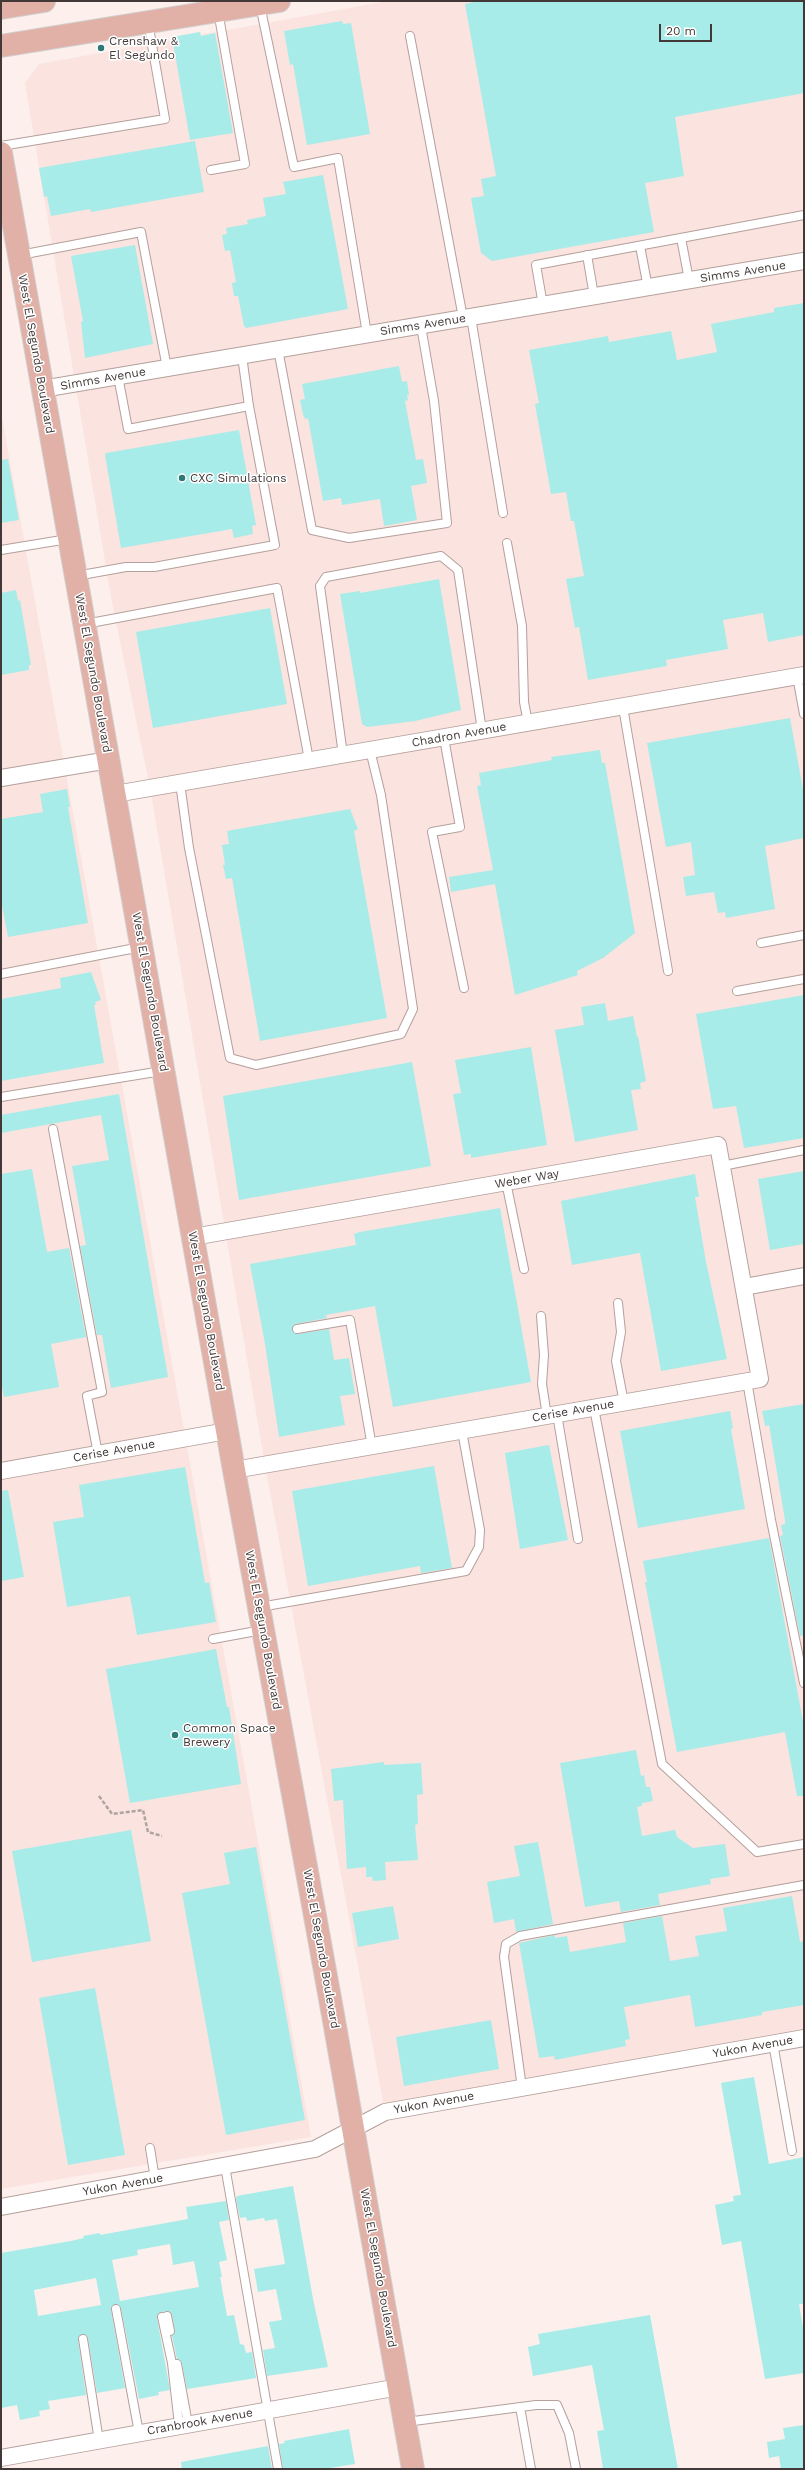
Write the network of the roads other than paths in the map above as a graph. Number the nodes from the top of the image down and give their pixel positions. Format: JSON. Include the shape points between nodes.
{"nodes":[{"id":1,"x":42,"y":1,"type":"edge"},
{"id":2,"x":269,"y":3,"type":"edge"},
{"id":3,"x":1,"y":8,"type":"edge"},
{"id":4,"x":218,"y":10,"type":"junction"},
{"id":5,"x":147,"y":22,"type":"junction"},
{"id":6,"x":410,"y":36,"type":"dead end"},
{"id":7,"x":1,"y":46,"type":"edge"},
{"id":8,"x":1,"y":146,"type":"edge"},
{"id":9,"x":1,"y":152,"type":"edge"},
{"id":10,"x":211,"y":170,"type":"dead end"},
{"id":11,"x":5,"y":197,"type":"edge"},
{"id":12,"x":804,"y":215,"type":"edge"},
{"id":13,"x":681,"y":238,"type":"junction"},
{"id":14,"x":640,"y":246,"type":"junction"},
{"id":15,"x":20,"y":255,"type":"junction"},
{"id":16,"x":587,"y":255,"type":"junction"},
{"id":17,"x":804,"y":261,"type":"edge"},
{"id":18,"x":689,"y":280,"type":"junction"},
{"id":19,"x":648,"y":288,"type":"junction"},
{"id":20,"x":594,"y":296,"type":"junction"},
{"id":21,"x":544,"y":305,"type":"junction"},
{"id":22,"x":467,"y":318,"type":"junction"},
{"id":23,"x":421,"y":326,"type":"junction"},
{"id":24,"x":367,"y":334,"type":"junction"},
{"id":25,"x":278,"y":349,"type":"junction"},
{"id":26,"x":242,"y":356,"type":"junction"},
{"id":27,"x":167,"y":368,"type":"junction"},
{"id":28,"x":118,"y":376,"type":"junction"},
{"id":29,"x":42,"y":389,"type":"junction"},
{"id":30,"x":249,"y":406,"type":"junction"},
{"id":31,"x":503,"y":513,"type":"dead end"},
{"id":32,"x":69,"y":539,"type":"junction"},
{"id":33,"x":507,"y":542,"type":"dead end"},
{"id":34,"x":1,"y":550,"type":"edge"},
{"id":35,"x":76,"y":576,"type":"junction"},
{"id":36,"x":85,"y":624,"type":"junction"},
{"id":37,"x":800,"y":676,"type":"edge"},
{"id":38,"x":623,"y":707,"type":"junction"},
{"id":39,"x":804,"y":714,"type":"edge"},
{"id":40,"x":528,"y":723,"type":"junction"},
{"id":41,"x":482,"y":731,"type":"junction"},
{"id":42,"x":444,"y":738,"type":"junction"},
{"id":43,"x":370,"y":750,"type":"junction"},
{"id":44,"x":343,"y":755,"type":"junction"},
{"id":45,"x":109,"y":760,"type":"junction"},
{"id":46,"x":309,"y":760,"type":"junction"},
{"id":47,"x":1,"y":778,"type":"edge"},
{"id":48,"x":180,"y":783,"type":"junction"},
{"id":49,"x":115,"y":794,"type":"junction"},
{"id":50,"x":804,"y":935,"type":"edge"},
{"id":51,"x":761,"y":943,"type":"dead end"},
{"id":52,"x":142,"y":947,"type":"junction"},
{"id":53,"x":668,"y":970,"type":"dead end"},
{"id":54,"x":1,"y":974,"type":"edge"},
{"id":55,"x":804,"y":979,"type":"edge"},
{"id":56,"x":464,"y":988,"type":"dead end"},
{"id":57,"x":737,"y":991,"type":"dead end"},
{"id":58,"x":164,"y":1071,"type":"junction"},
{"id":59,"x":1,"y":1097,"type":"edge"},
{"id":60,"x":53,"y":1129,"type":"dead end"},
{"id":61,"x":804,"y":1150,"type":"edge"},
{"id":62,"x":722,"y":1166,"type":"junction"},
{"id":63,"x":506,"y":1182,"type":"junction"},
{"id":64,"x":193,"y":1237,"type":"junction"},
{"id":65,"x":524,"y":1269,"type":"dead end"},
{"id":66,"x":804,"y":1276,"type":"edge"},
{"id":67,"x":744,"y":1287,"type":"junction"},
{"id":68,"x":618,"y":1303,"type":"dead end"},
{"id":69,"x":541,"y":1316,"type":"dead end"},
{"id":70,"x":297,"y":1329,"type":"dead end"},
{"id":71,"x":747,"y":1382,"type":"junction"},
{"id":72,"x":624,"y":1403,"type":"junction"},
{"id":73,"x":594,"y":1408,"type":"junction"},
{"id":74,"x":552,"y":1415,"type":"junction"},
{"id":75,"x":227,"y":1431,"type":"junction"},
{"id":76,"x":462,"y":1431,"type":"junction"},
{"id":77,"x":372,"y":1447,"type":"junction"},
{"id":78,"x":98,"y":1454,"type":"junction"},
{"id":79,"x":234,"y":1470,"type":"junction"},
{"id":80,"x":1,"y":1471,"type":"edge"},
{"id":81,"x":578,"y":1539,"type":"dead end"},
{"id":82,"x":259,"y":1608,"type":"junction"},
{"id":83,"x":263,"y":1630,"type":"junction"},
{"id":84,"x":213,"y":1639,"type":"dead end"},
{"id":85,"x":804,"y":1683,"type":"edge"},
{"id":86,"x":804,"y":1844,"type":"edge"},
{"id":87,"x":804,"y":1885,"type":"edge"},
{"id":88,"x":804,"y":2038,"type":"edge"},
{"id":89,"x":774,"y":2043,"type":"junction"},
{"id":90,"x":522,"y":2088,"type":"junction"},
{"id":91,"x":354,"y":2128,"type":"junction"},
{"id":92,"x":150,"y":2148,"type":"dead end"},
{"id":93,"x":792,"y":2151,"type":"dead end"},
{"id":94,"x":225,"y":2166,"type":"junction"},
{"id":95,"x":155,"y":2179,"type":"junction"},
{"id":96,"x":1,"y":2207,"type":"edge"},
{"id":97,"x":116,"y":2309,"type":"dead end"},
{"id":98,"x":165,"y":2316,"type":"dead end"},
{"id":99,"x":82,"y":2339,"type":"dead end"},
{"id":100,"x":399,"y":2386,"type":"junction"},
{"id":101,"x":520,"y":2407,"type":"junction"},
{"id":102,"x":267,"y":2410,"type":"junction"},
{"id":103,"x":405,"y":2422,"type":"junction"},
{"id":104,"x":184,"y":2424,"type":"junction"},
{"id":105,"x":139,"y":2433,"type":"junction"},
{"id":106,"x":99,"y":2441,"type":"junction"},
{"id":107,"x":1,"y":2458,"type":"edge"},
{"id":108,"x":278,"y":2469,"type":"edge"},
{"id":109,"x":413,"y":2469,"type":"edge"},
{"id":110,"x":531,"y":2469,"type":"edge"},
{"id":111,"x":576,"y":2469,"type":"edge"}],
"edges":[{"from":1,"to":3,"type":"main road"},
{"from":2,"to":4,"type":"main road"},
{"from":2,"to":24,"type":"lane","via":[[294,167],[338,158]]},
{"from":4,"to":5,"type":"main road"},
{"from":4,"to":10,"type":"lane","via":[[245,164]]},
{"from":5,"to":7,"type":"main road"},
{"from":5,"to":8,"type":"lane","via":[[165,119]]},
{"from":6,"to":22,"type":"lane"},
{"from":9,"to":11,"type":"main road","name":"West El Segundo Boulevard"},
{"from":11,"to":15,"type":"main road","name":"West El Segundo Boulevard"},
{"from":12,"to":13,"type":"lane"},
{"from":13,"to":14,"type":"lane"},
{"from":13,"to":18,"type":"lane"},
{"from":14,"to":16,"type":"lane"},
{"from":14,"to":19,"type":"lane"},
{"from":15,"to":27,"type":"lane","via":[[141,232]]},
{"from":15,"to":29,"type":"main road","name":"West El Segundo Boulevard"},
{"from":16,"to":20,"type":"lane"},
{"from":16,"to":21,"type":"lane","via":[[536,265]]},
{"from":17,"to":18,"type":"street","name":"Simms Avenue"},
{"from":18,"to":19,"type":"street","name":"Simms Avenue"},
{"from":19,"to":20,"type":"street","name":"Simms Avenue"},
{"from":20,"to":21,"type":"street","name":"Simms Avenue"},
{"from":21,"to":22,"type":"street","name":"Simms Avenue"},
{"from":22,"to":23,"type":"street","name":"Simms Avenue"},
{"from":22,"to":31,"type":"lane"},
{"from":23,"to":24,"type":"street","name":"Simms Avenue"},
{"from":23,"to":25,"type":"lane","via":[[434,401],[447,523],[349,538],[312,530]]},
{"from":24,"to":25,"type":"street","name":"Simms Avenue"},
{"from":25,"to":26,"type":"street","name":"Simms Avenue"},
{"from":26,"to":27,"type":"street","name":"Simms Avenue"},
{"from":26,"to":30,"type":"lane"},
{"from":27,"to":28,"type":"street","name":"Simms Avenue"},
{"from":28,"to":29,"type":"street","name":"Simms Avenue"},
{"from":28,"to":30,"type":"lane","via":[[128,429]]},
{"from":29,"to":32,"type":"main road","name":"West El Segundo Boulevard"},
{"from":30,"to":35,"type":"lane","via":[[275,545],[154,567],[126,567]]},
{"from":32,"to":34,"type":"lane"},
{"from":32,"to":35,"type":"main road","name":"West El Segundo Boulevard"},
{"from":33,"to":40,"type":"lane","via":[[522,626],[524,702]]},
{"from":35,"to":36,"type":"main road","name":"West El Segundo Boulevard"},
{"from":36,"to":45,"type":"main road","name":"West El Segundo Boulevard"},
{"from":36,"to":46,"type":"lane","via":[[277,588]]},
{"from":37,"to":38,"type":"street","name":"Chadron Avenue"},
{"from":37,"to":39,"type":"lane"},
{"from":38,"to":40,"type":"street","name":"Chadron Avenue"},
{"from":38,"to":53,"type":"lane"},
{"from":40,"to":41,"type":"street","name":"Chadron Avenue"},
{"from":41,"to":42,"type":"street","name":"Chadron Avenue"},
{"from":41,"to":44,"type":"lane","via":[[458,570],[441,556],[326,578],[320,586]]},
{"from":42,"to":43,"type":"street","name":"Chadron Avenue"},
{"from":42,"to":56,"type":"lane","via":[[460,827],[432,832]]},
{"from":43,"to":44,"type":"street","name":"Chadron Avenue"},
{"from":43,"to":48,"type":"lane","via":[[381,795],[413,1009],[401,1034],[256,1065],[230,1058],[189,848]]},
{"from":44,"to":46,"type":"street","name":"Chadron Avenue"},
{"from":45,"to":47,"type":"street"},
{"from":45,"to":49,"type":"main road","name":"West El Segundo Boulevard"},
{"from":46,"to":48,"type":"street","name":"Chadron Avenue"},
{"from":48,"to":49,"type":"street","name":"Chadron Avenue"},
{"from":49,"to":52,"type":"main road","name":"West El Segundo Boulevard"},
{"from":50,"to":51,"type":"lane"},
{"from":52,"to":54,"type":"lane"},
{"from":52,"to":58,"type":"main road","name":"West El Segundo Boulevard"},
{"from":55,"to":57,"type":"lane"},
{"from":58,"to":59,"type":"lane"},
{"from":58,"to":64,"type":"main road","name":"West El Segundo Boulevard"},
{"from":60,"to":78,"type":"lane","via":[[102,1392],[87,1396]]},
{"from":61,"to":62,"type":"lane"},
{"from":62,"to":63,"type":"street","name":"Weber Way","via":[[718,1145]]},
{"from":62,"to":67,"type":"street","name":"Weber Way"},
{"from":63,"to":64,"type":"street","name":"Weber Way"},
{"from":63,"to":65,"type":"lane"},
{"from":64,"to":75,"type":"main road","name":"West El Segundo Boulevard"},
{"from":66,"to":67,"type":"street"},
{"from":67,"to":71,"type":"street","name":"Cerise Avenue","via":[[760,1379]]},
{"from":68,"to":72,"type":"lane","via":[[622,1332],[616,1360]]},
{"from":69,"to":74,"type":"lane","via":[[544,1355],[542,1384]]},
{"from":70,"to":77,"type":"lane","via":[[350,1320]]},
{"from":71,"to":72,"type":"street","name":"Cerise Avenue"},
{"from":71,"to":85,"type":"lane","via":[[771,1520]]},
{"from":72,"to":73,"type":"street","name":"Cerise Avenue"},
{"from":73,"to":74,"type":"street","name":"Cerise Avenue"},
{"from":73,"to":86,"type":"lane","via":[[662,1764],[757,1852]]},
{"from":74,"to":76,"type":"street","name":"Cerise Avenue"},
{"from":74,"to":81,"type":"lane"},
{"from":75,"to":78,"type":"street","name":"Cerise Avenue"},
{"from":75,"to":79,"type":"main road","name":"West El Segundo Boulevard"},
{"from":76,"to":77,"type":"street","name":"Cerise Avenue"},
{"from":76,"to":82,"type":"lane","via":[[480,1530],[479,1547],[466,1571]]},
{"from":77,"to":79,"type":"street","name":"Cerise Avenue"},
{"from":78,"to":80,"type":"street","name":"Cerise Avenue"},
{"from":79,"to":82,"type":"main road","name":"West El Segundo Boulevard"},
{"from":82,"to":83,"type":"main road","name":"West El Segundo Boulevard"},
{"from":83,"to":84,"type":"lane"},
{"from":83,"to":91,"type":"main road","name":"West El Segundo Boulevard"},
{"from":87,"to":90,"type":"lane","via":[[520,1936],[506,1944],[504,1957]]},
{"from":88,"to":89,"type":"street","name":"Yukon Avenue"},
{"from":89,"to":90,"type":"street","name":"Yukon Avenue"},
{"from":89,"to":93,"type":"lane"},
{"from":90,"to":91,"type":"street","name":"Yukon Avenue","via":[[385,2112]]},
{"from":91,"to":94,"type":"street","name":"Yukon Avenue","via":[[314,2149]]},
{"from":91,"to":100,"type":"main road","name":"West El Segundo Boulevard"},
{"from":92,"to":95,"type":"lane"},
{"from":94,"to":95,"type":"street","name":"Yukon Avenue"},
{"from":94,"to":102,"type":"lane"},
{"from":95,"to":96,"type":"street","name":"Yukon Avenue"},
{"from":97,"to":105,"type":"lane"},
{"from":98,"to":104,"type":"lane"},
{"from":99,"to":106,"type":"lane"},
{"from":100,"to":102,"type":"street","name":"Cranbrook Avenue"},
{"from":100,"to":103,"type":"main road","name":"West El Segundo Boulevard"},
{"from":101,"to":103,"type":"lane"},
{"from":101,"to":110,"type":"lane"},
{"from":101,"to":111,"type":"lane","via":[[557,2405],[569,2433]]},
{"from":102,"to":104,"type":"street","name":"Cranbrook Avenue"},
{"from":102,"to":108,"type":"lane"},
{"from":103,"to":109,"type":"main road","name":"West El Segundo Boulevard"},
{"from":104,"to":105,"type":"street","name":"Cranbrook Avenue"},
{"from":105,"to":106,"type":"street","name":"Cranbrook Avenue"},
{"from":106,"to":107,"type":"street","name":"Cranbrook Avenue"}]}
